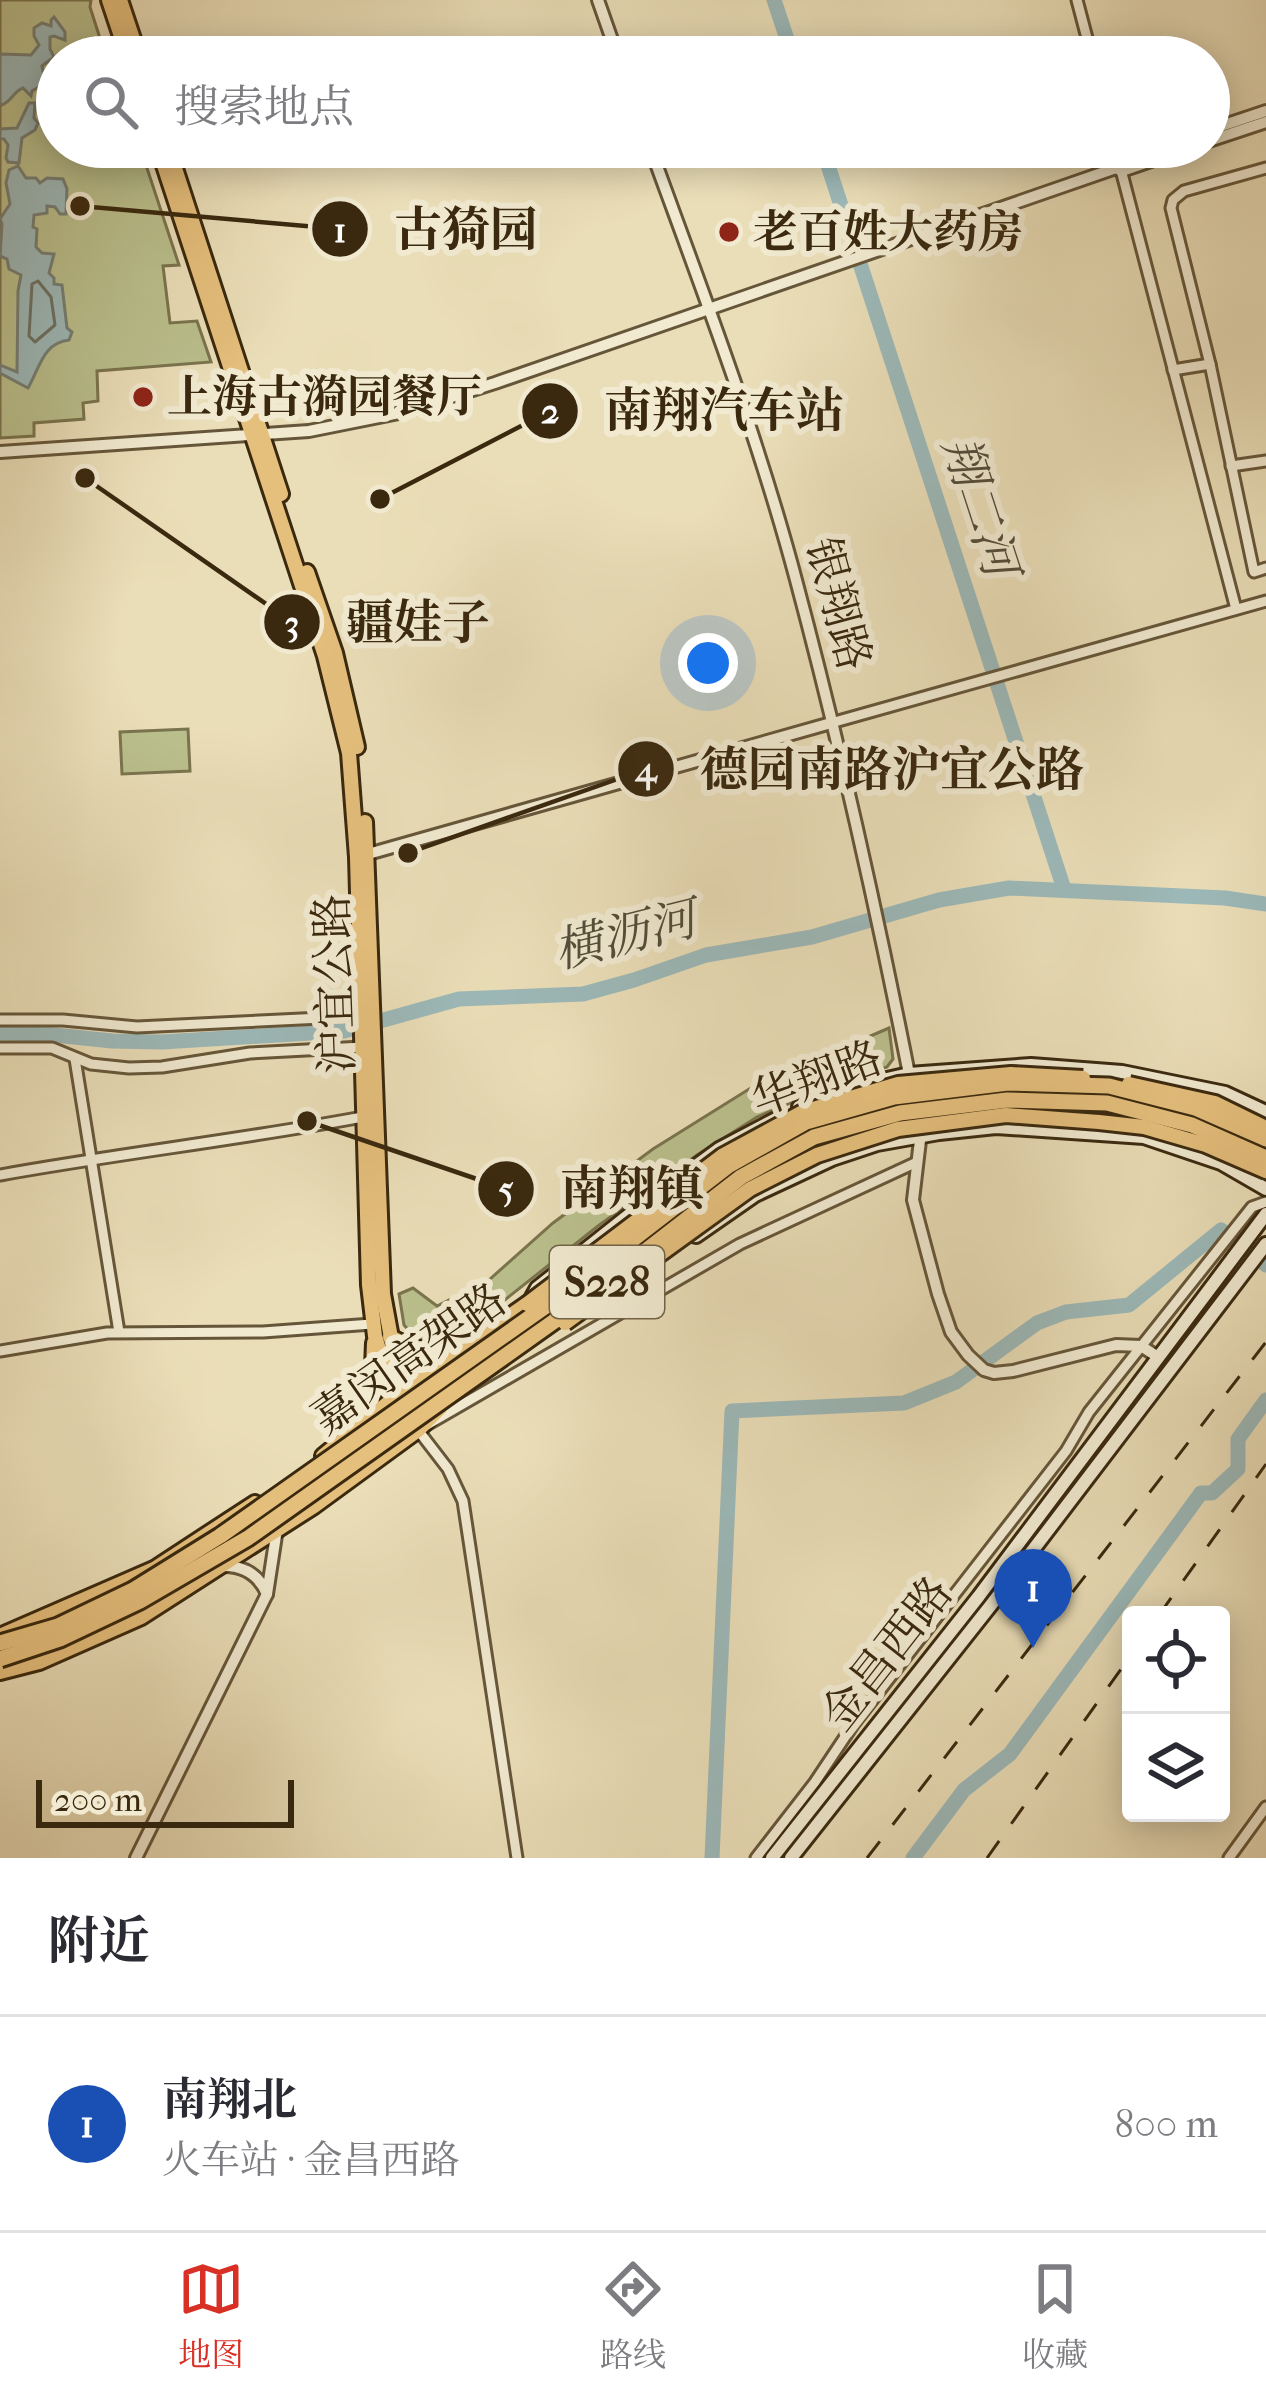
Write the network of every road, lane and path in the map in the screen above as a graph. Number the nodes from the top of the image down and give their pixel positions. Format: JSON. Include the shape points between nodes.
{"nodes":[{"id":1,"x":110,"y":0,"type":"edge"},
{"id":2,"x":120,"y":0,"type":"edge"},
{"id":3,"x":598,"y":0,"type":"edge"},
{"id":4,"x":1077,"y":0,"type":"edge"},
{"id":5,"x":121,"y":36,"type":"edge"},
{"id":6,"x":132,"y":36,"type":"edge"},
{"id":7,"x":611,"y":36,"type":"edge"},
{"id":8,"x":1086,"y":36,"type":"edge"},
{"id":9,"x":1266,"y":111,"type":"edge"},
{"id":10,"x":1266,"y":122,"type":"edge"},
{"id":11,"x":1230,"y":123,"type":"edge"},
{"id":12,"x":1230,"y":134,"type":"edge"},
{"id":13,"x":165,"y":168,"type":"edge"},
{"id":14,"x":174,"y":168,"type":"edge"},
{"id":15,"x":658,"y":168,"type":"edge"},
{"id":16,"x":1116,"y":168,"type":"edge"},
{"id":17,"x":1119,"y":168,"type":"edge"},
{"id":18,"x":1266,"y":168,"type":"edge"},
{"id":19,"x":708,"y":308,"type":"junction"},
{"id":20,"x":1210,"y":364,"type":"junction"},
{"id":21,"x":1173,"y":370,"type":"junction"},
{"id":22,"x":257,"y":435,"type":"junction"},
{"id":23,"x":0,"y":452,"type":"edge"},
{"id":24,"x":1266,"y":461,"type":"edge"},
{"id":25,"x":1231,"y":466,"type":"junction"},
{"id":26,"x":1266,"y":568,"type":"edge"},
{"id":27,"x":1266,"y":601,"type":"edge"},
{"id":28,"x":1236,"y":609,"type":"junction"},
{"id":29,"x":831,"y":723,"type":"junction"},
{"id":30,"x":362,"y":856,"type":"junction"},
{"id":31,"x":367,"y":1010,"type":"junction"},
{"id":32,"x":0,"y":1020,"type":"edge"},
{"id":33,"x":366,"y":1041,"type":"junction"},
{"id":34,"x":0,"y":1048,"type":"edge"},
{"id":35,"x":75,"y":1059,"type":"junction"},
{"id":36,"x":909,"y":1074,"type":"junction"},
{"id":37,"x":1266,"y":1112,"type":"edge"},
{"id":38,"x":370,"y":1115,"type":"junction"},
{"id":39,"x":1266,"y":1128,"type":"edge"},
{"id":40,"x":922,"y":1136,"type":"junction"},
{"id":41,"x":1266,"y":1139,"type":"edge"},
{"id":42,"x":1266,"y":1158,"type":"edge"},
{"id":43,"x":89,"y":1159,"type":"junction"},
{"id":44,"x":917,"y":1162,"type":"junction"},
{"id":45,"x":1266,"y":1171,"type":"edge"},
{"id":46,"x":0,"y":1175,"type":"edge"},
{"id":47,"x":1266,"y":1189,"type":"edge"},
{"id":48,"x":1266,"y":1202,"type":"edge"},
{"id":49,"x":1266,"y":1214,"type":"edge"},
{"id":50,"x":1265,"y":1245,"type":"edge"},
{"id":51,"x":527,"y":1304,"type":"junction"},
{"id":52,"x":119,"y":1332,"type":"junction"},
{"id":53,"x":379,"y":1332,"type":"junction"},
{"id":54,"x":551,"y":1333,"type":"junction"},
{"id":55,"x":1141,"y":1346,"type":"junction"},
{"id":56,"x":0,"y":1351,"type":"edge"},
{"id":57,"x":459,"y":1352,"type":"junction"},
{"id":58,"x":1158,"y":1357,"type":"junction"},
{"id":59,"x":398,"y":1394,"type":"junction"},
{"id":60,"x":371,"y":1416,"type":"junction"},
{"id":61,"x":418,"y":1430,"type":"junction"},
{"id":62,"x":402,"y":1441,"type":"junction"},
{"id":63,"x":278,"y":1529,"type":"junction"},
{"id":64,"x":220,"y":1566,"type":"junction"},
{"id":65,"x":268,"y":1594,"type":"junction"},
{"id":66,"x":0,"y":1639,"type":"edge"},
{"id":67,"x":0,"y":1659,"type":"edge"},
{"id":68,"x":0,"y":1672,"type":"edge"},
{"id":69,"x":1266,"y":1807,"type":"edge"},
{"id":70,"x":136,"y":1858,"type":"edge"},
{"id":71,"x":517,"y":1858,"type":"edge"},
{"id":72,"x":756,"y":1858,"type":"edge"},
{"id":73,"x":772,"y":1858,"type":"edge"},
{"id":74,"x":791,"y":1858,"type":"edge"},
{"id":75,"x":1229,"y":1858,"type":"edge"}],
"edges":[{"from":1,"to":5,"type":"main road"},
{"from":2,"to":6,"type":"main road"},
{"from":3,"to":7,"type":"street"},
{"from":4,"to":8,"type":"street"},
{"from":9,"to":11,"type":"street"},
{"from":10,"to":12,"type":"street"},
{"from":13,"to":22,"type":"main road","name":"沪宜公路"},
{"from":14,"to":22,"type":"main road","name":"沪宜公路"},
{"from":15,"to":19,"type":"street","name":"银翔路"},
{"from":16,"to":19,"type":"street"},
{"from":17,"to":21,"type":"street"},
{"from":18,"to":20,"type":"street","via":[[1173,200]]},
{"from":19,"to":22,"type":"street","via":[[404,412]]},
{"from":19,"to":29,"type":"street","name":"银翔路","via":[[796,578]]},
{"from":20,"to":21,"type":"street"},
{"from":20,"to":25,"type":"street"},
{"from":21,"to":28,"type":"street"},
{"from":22,"to":23,"type":"street"},
{"from":22,"to":30,"type":"main road","name":"沪宜公路","via":[[348,700]]},
{"from":24,"to":25,"type":"street"},
{"from":25,"to":26,"type":"street","via":[[1254,572]]},
{"from":27,"to":28,"type":"street"},
{"from":28,"to":29,"type":"street"},
{"from":29,"to":30,"type":"street"},
{"from":29,"to":36,"type":"street","name":"银翔路"},
{"from":30,"to":31,"type":"main road","name":"沪宜公路"},
{"from":31,"to":32,"type":"street","via":[[136,1027]]},
{"from":31,"to":33,"type":"main road","name":"沪宜公路"},
{"from":33,"to":35,"type":"street","via":[[144,1068]]},
{"from":33,"to":38,"type":"main road","name":"沪宜公路"},
{"from":34,"to":35,"type":"street","via":[[52,1048]]},
{"from":35,"to":43,"type":"street"},
{"from":36,"to":37,"type":"main road","via":[[1031,1065],[1122,1072],[1225,1093]]},
{"from":36,"to":40,"type":"street","name":"银翔路"},
{"from":36,"to":51,"type":"main road","via":[[799,1107],[719,1149],[537,1288]]},
{"from":38,"to":43,"type":"street"},
{"from":38,"to":53,"type":"main road","name":"沪宜公路"},
{"from":39,"to":51,"type":"main road","name":"华翔路","bridge":true,"via":[[1215,1103],[1112,1080],[1011,1074],[898,1084],[803,1112],[722,1156]]},
{"from":40,"to":44,"type":"street","name":"银翔路"},
{"from":40,"to":47,"type":"main road","via":[[996,1127],[1144,1137],[1221,1163]]},
{"from":40,"to":54,"type":"main road","via":[[832,1159],[755,1195]]},
{"from":41,"to":66,"type":"highway","name":"嘉闵高架路","number":"S228","bridge":true,"via":[[1196,1108],[1108,1086],[1008,1083],[894,1097],[806,1122],[728,1166],[220,1536],[58,1626]]},
{"from":42,"to":67,"type":"highway","name":"嘉闵高架路","number":"S228","bridge":true,"via":[[1192,1125],[1107,1103],[1007,1100],[900,1113],[814,1137],[741,1177],[563,1315],[248,1538],[140,1601]]},
{"from":43,"to":46,"type":"street"},
{"from":43,"to":52,"type":"street"},
{"from":44,"to":55,"type":"street","name":"银翔路","via":[[913,1200],[950,1332],[984,1370]]},
{"from":44,"to":61,"type":"street","via":[[740,1244]]},
{"from":45,"to":54,"type":"main road","name":"华翔路","bridge":true,"via":[[1144,1127],[1006,1115],[898,1129],[817,1154],[750,1190]]},
{"from":48,"to":55,"type":"street","via":[[1252,1207]]},
{"from":49,"to":58,"type":"main road","name":"金昌西路"},
{"from":50,"to":74,"type":"main road","name":"金昌西路"},
{"from":51,"to":57,"type":"main road","name":"华翔路"},
{"from":52,"to":53,"type":"street"},
{"from":52,"to":56,"type":"street"},
{"from":53,"to":57,"type":"main road","via":[[438,1354]]},
{"from":53,"to":59,"type":"main road","name":"沪宜公路"},
{"from":53,"to":60,"type":"main road"},
{"from":54,"to":61,"type":"main road","name":"华翔路"},
{"from":55,"to":58,"type":"street"},
{"from":55,"to":72,"type":"street"},
{"from":57,"to":59,"type":"main road","name":"华翔路"},
{"from":58,"to":73,"type":"main road","name":"金昌西路"},
{"from":59,"to":60,"type":"main road"},
{"from":59,"to":61,"type":"main road","name":"沪宜公路"},
{"from":59,"to":62,"type":"main road"},
{"from":60,"to":66,"type":"main road","via":[[306,1470],[154,1569]]},
{"from":61,"to":62,"type":"main road"},
{"from":61,"to":71,"type":"street","via":[[463,1501]]},
{"from":62,"to":63,"type":"main road"},
{"from":63,"to":64,"type":"main road"},
{"from":63,"to":65,"type":"street"},
{"from":64,"to":65,"type":"street","via":[[254,1574]]},
{"from":64,"to":68,"type":"main road","via":[[141,1618]]},
{"from":65,"to":70,"type":"street"},
{"from":69,"to":75,"type":"street"}]}
